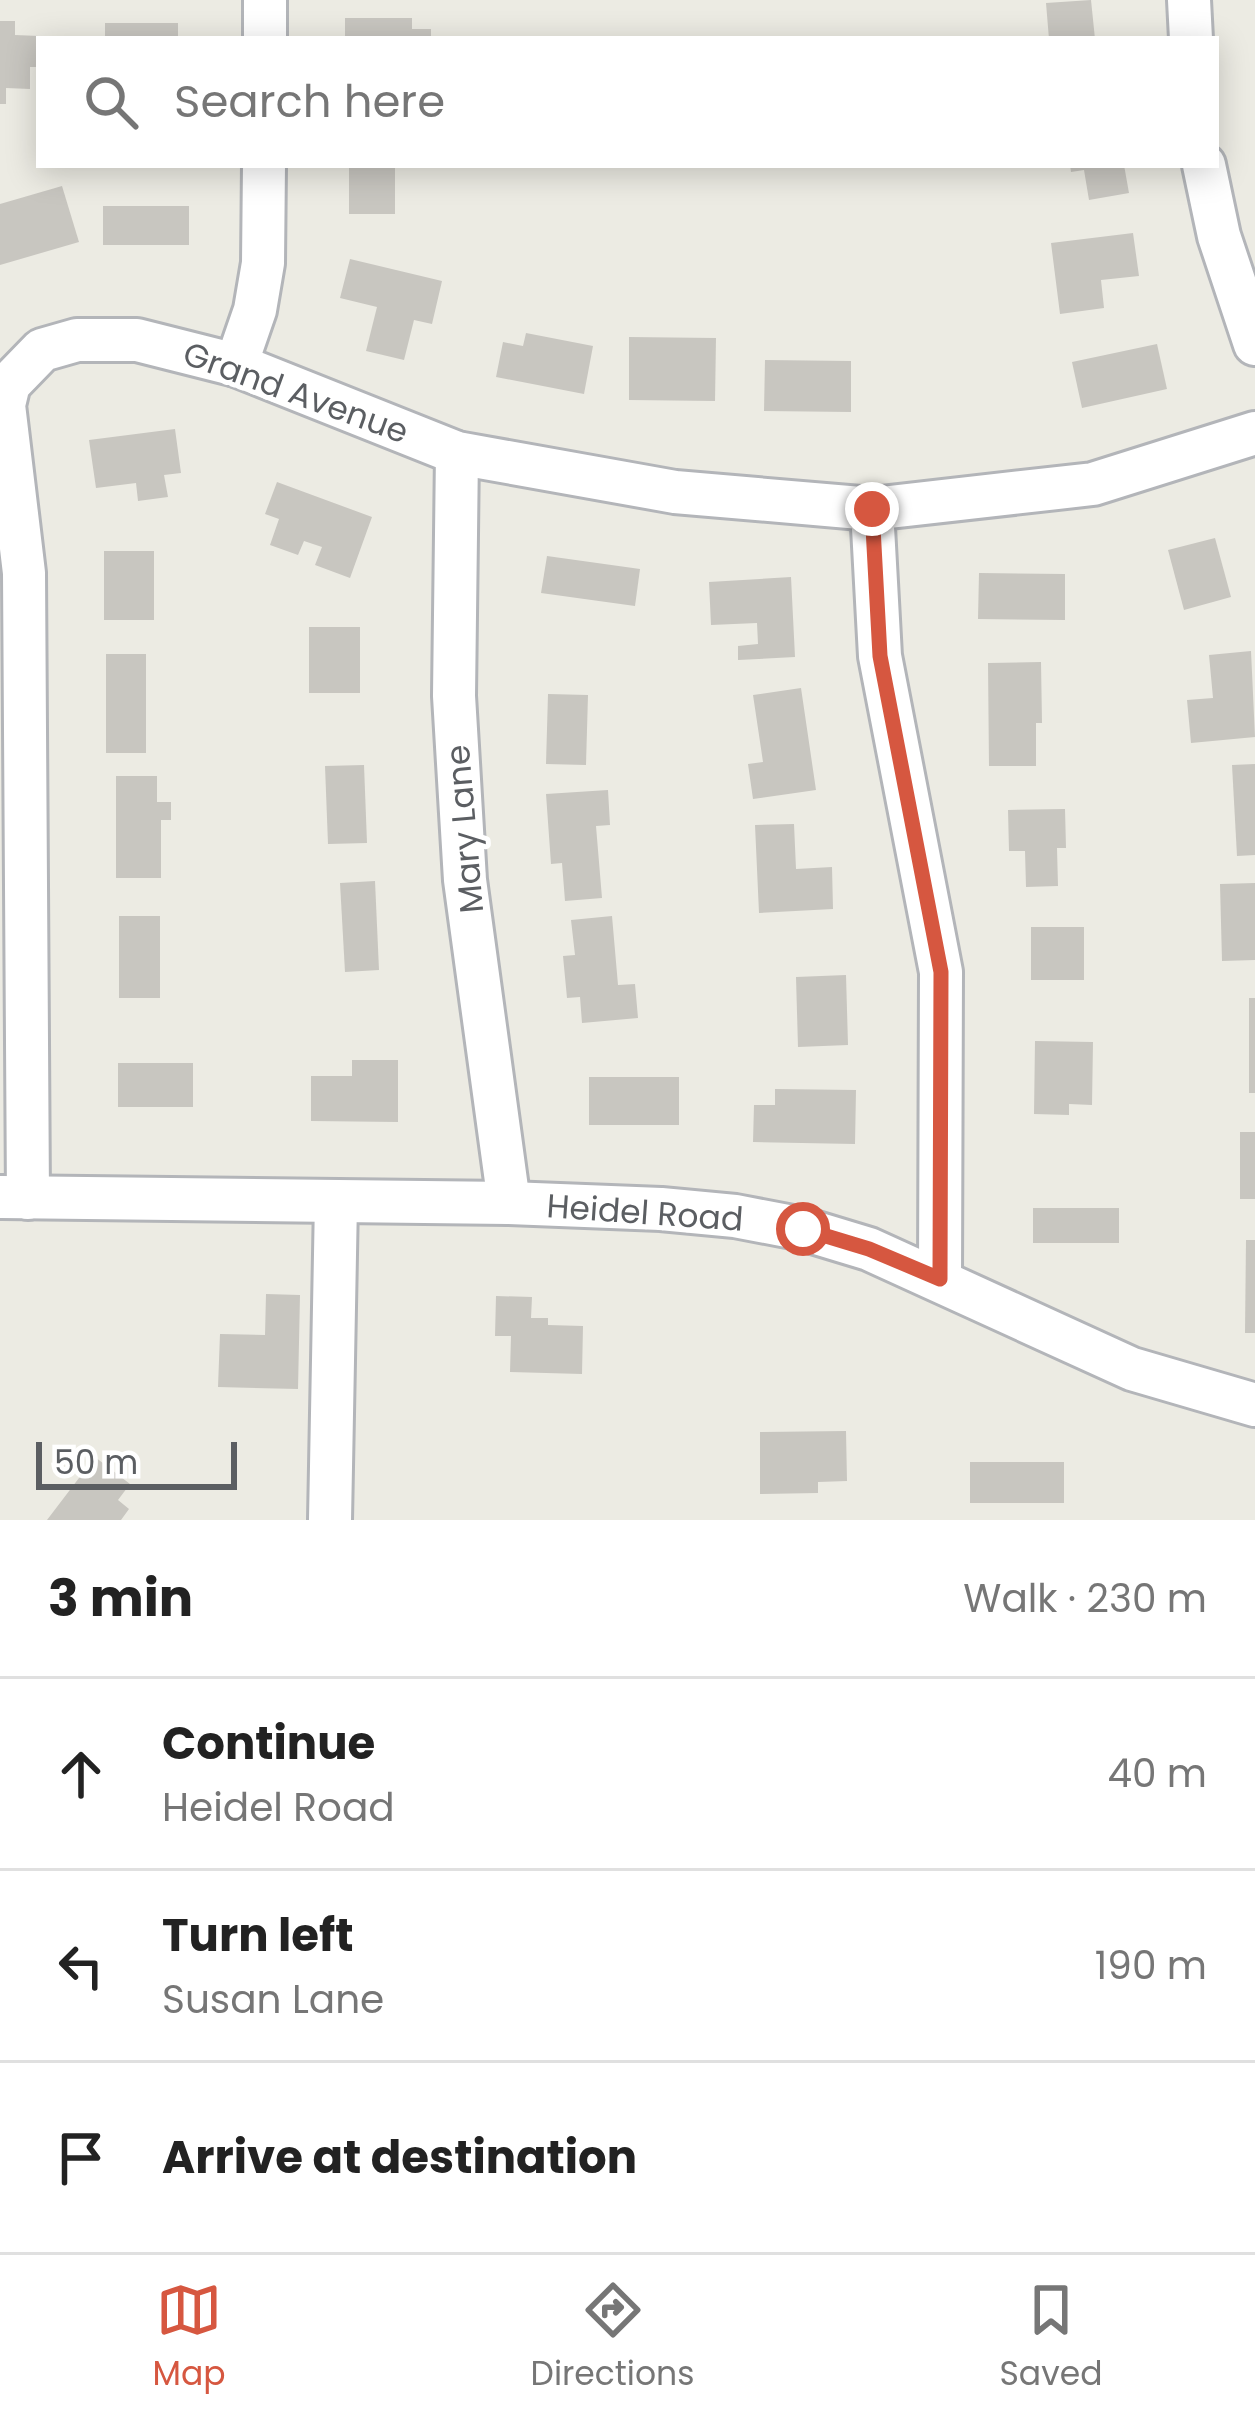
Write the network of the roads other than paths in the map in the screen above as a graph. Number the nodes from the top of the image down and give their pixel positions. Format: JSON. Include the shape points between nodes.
{"nodes":[{"id":1,"x":266,"y":0,"type":"edge"},
{"id":2,"x":1190,"y":0,"type":"edge"},
{"id":3,"x":265,"y":36,"type":"edge"},
{"id":4,"x":1191,"y":36,"type":"edge"},
{"id":5,"x":264,"y":168,"type":"edge"},
{"id":6,"x":1205,"y":168,"type":"edge"},
{"id":7,"x":1255,"y":344,"type":"edge"},
{"id":8,"x":236,"y":364,"type":"junction"},
{"id":9,"x":1255,"y":433,"type":"edge"},
{"id":10,"x":457,"y":453,"type":"junction"},
{"id":11,"x":872,"y":509,"type":"junction"},
{"id":12,"x":14,"y":1198,"type":"edge"},
{"id":13,"x":335,"y":1201,"type":"junction"},
{"id":14,"x":509,"y":1203,"type":"junction"},
{"id":15,"x":940,"y":1279,"type":"junction"},
{"id":16,"x":1255,"y":1405,"type":"edge"},
{"id":17,"x":330,"y":1520,"type":"edge"}],
"edges":[{"from":1,"to":3,"type":"street"},
{"from":2,"to":4,"type":"street"},
{"from":5,"to":8,"type":"street","via":[[263,263]]},
{"from":6,"to":7,"type":"street"},
{"from":8,"to":10,"type":"street","name":"Grand Avenue"},
{"from":8,"to":12,"type":"street","name":"Grand Avenue","via":[[153,343],[77,340],[42,350],[9,384],[5,434],[25,573]]},
{"from":9,"to":11,"type":"street","name":"Grand Avenue","via":[[1093,484]]},
{"from":10,"to":11,"type":"street","name":"Grand Avenue","via":[[675,492]]},
{"from":10,"to":14,"type":"street","name":"Mary Lane","via":[[454,696],[465,880]]},
{"from":11,"to":15,"type":"street","via":[[880,656],[941,972]]},
{"from":12,"to":13,"type":"street","name":"Heidel Road"},
{"from":13,"to":14,"type":"street","name":"Heidel Road"},
{"from":13,"to":17,"type":"street"},
{"from":14,"to":15,"type":"street","name":"Heidel Road","via":[[758,1220],[869,1249]]},
{"from":15,"to":16,"type":"street","name":"Heidel Road","via":[[1132,1369]]}]}
